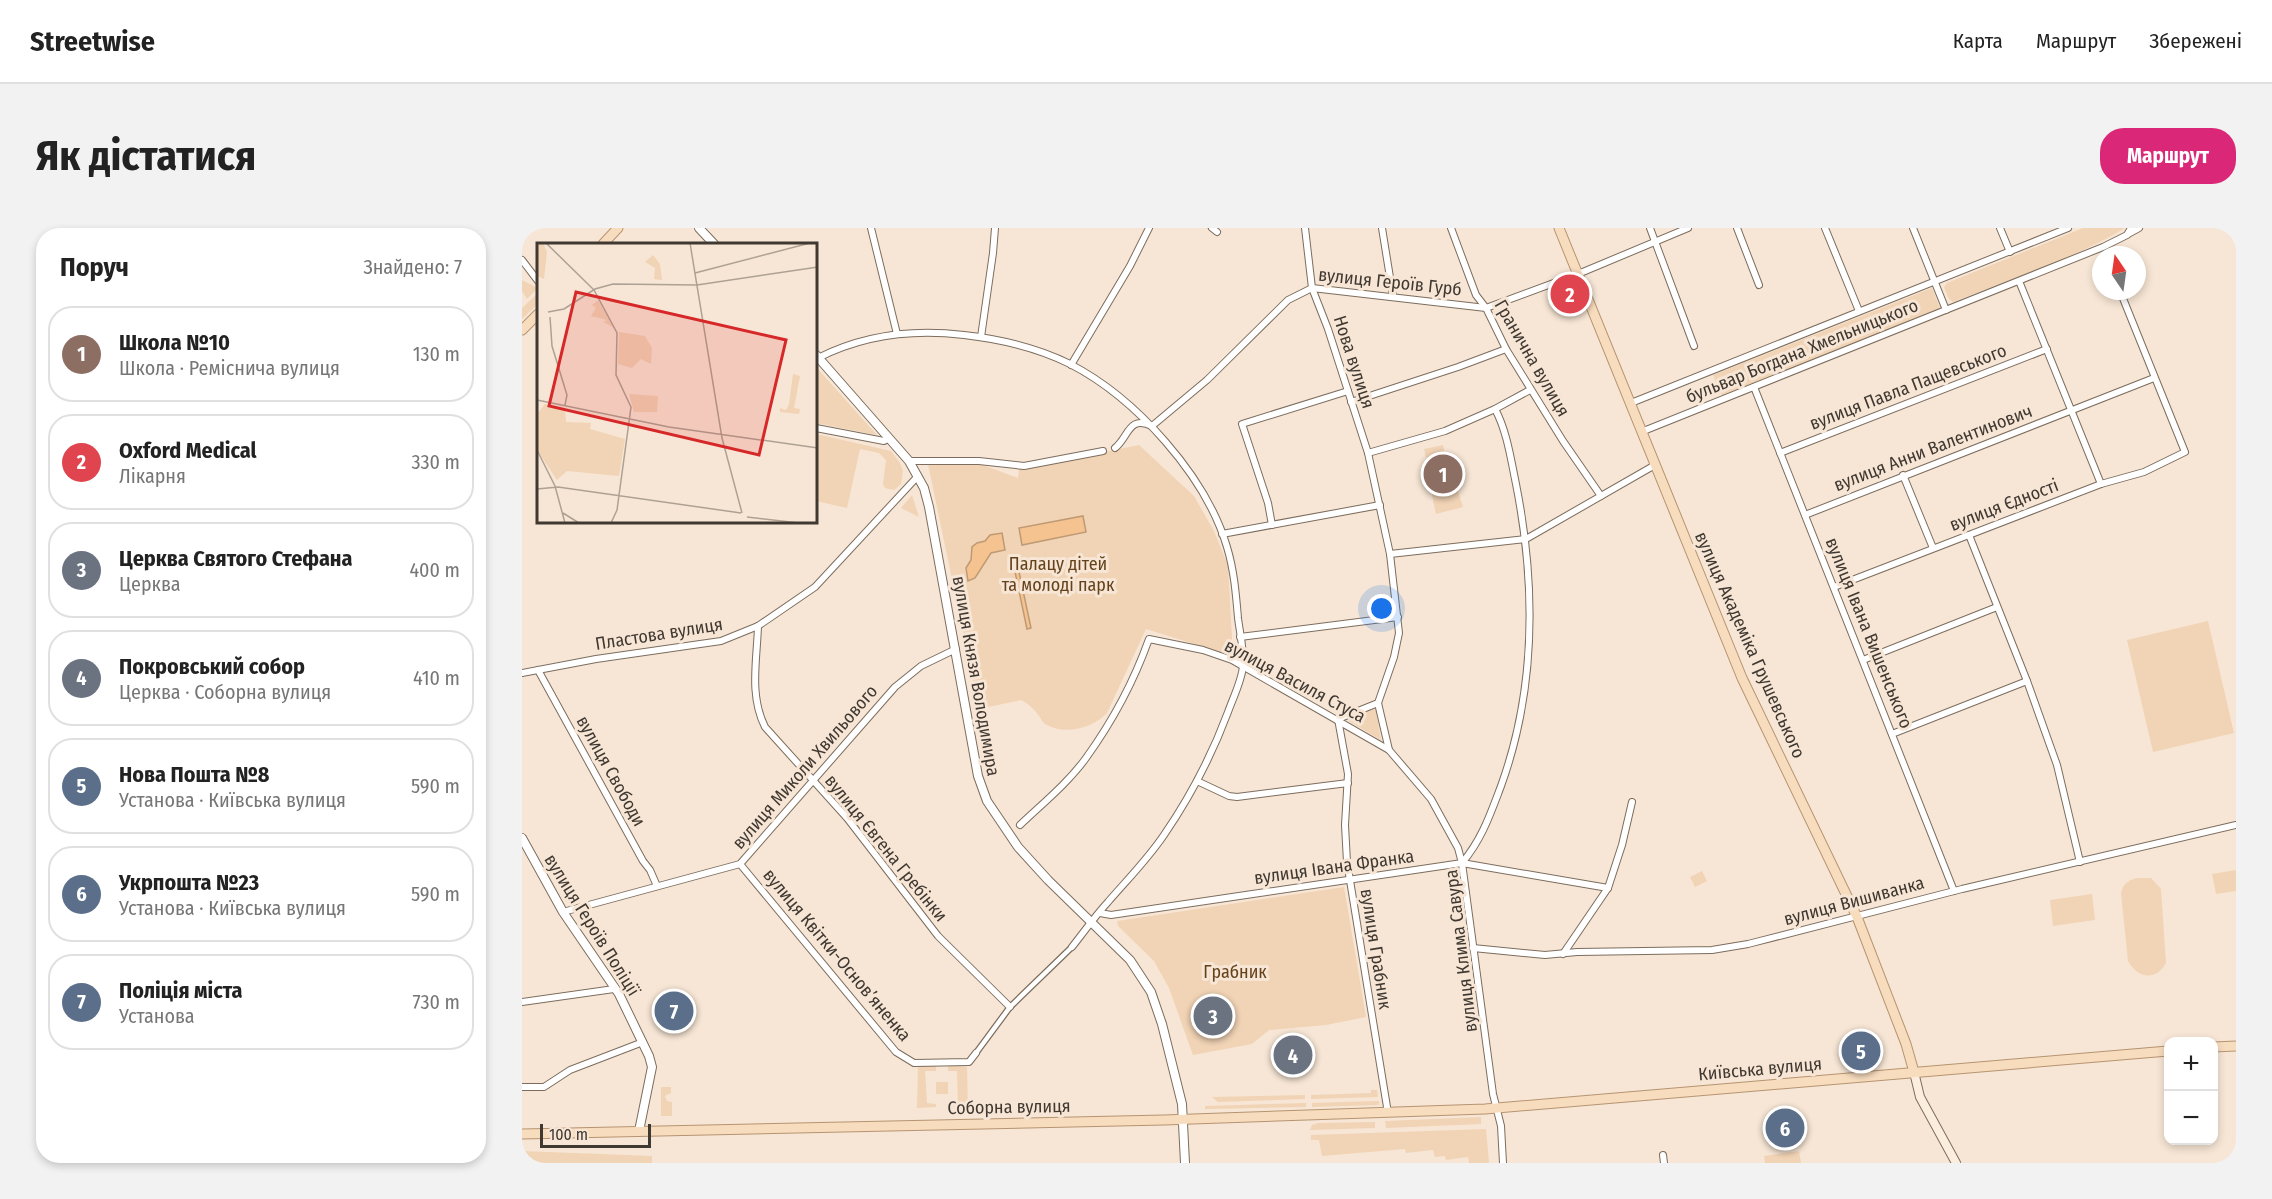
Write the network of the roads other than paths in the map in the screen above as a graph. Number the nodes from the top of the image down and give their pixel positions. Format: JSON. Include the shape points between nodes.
{"nodes":[{"id":1,"x":618,"y":228,"type":"edge"},
{"id":2,"x":699,"y":228,"type":"edge"},
{"id":3,"x":870,"y":228,"type":"edge"},
{"id":4,"x":995,"y":228,"type":"edge"},
{"id":5,"x":1149,"y":228,"type":"edge"},
{"id":6,"x":1305,"y":228,"type":"edge"},
{"id":7,"x":1382,"y":228,"type":"edge"},
{"id":8,"x":1451,"y":228,"type":"edge"},
{"id":9,"x":1559,"y":228,"type":"edge"},
{"id":10,"x":1650,"y":228,"type":"edge"},
{"id":11,"x":1688,"y":228,"type":"edge"},
{"id":12,"x":1737,"y":228,"type":"edge"},
{"id":13,"x":1825,"y":228,"type":"edge"},
{"id":14,"x":1913,"y":228,"type":"edge"},
{"id":15,"x":2000,"y":228,"type":"edge"},
{"id":16,"x":2068,"y":228,"type":"edge"},
{"id":17,"x":2139,"y":228,"type":"edge"},
{"id":18,"x":2129,"y":231,"type":"edge"},
{"id":19,"x":1656,"y":242,"type":"junction"},
{"id":20,"x":604,"y":243,"type":"edge"},
{"id":21,"x":713,"y":243,"type":"edge"},
{"id":22,"x":2105,"y":246,"type":"edge"},
{"id":23,"x":2092,"y":251,"type":"edge"},
{"id":24,"x":2010,"y":252,"type":"junction"},
{"id":25,"x":522,"y":260,"type":"edge"},
{"id":26,"x":1578,"y":274,"type":"junction"},
{"id":27,"x":537,"y":281,"type":"edge"},
{"id":28,"x":2019,"y":281,"type":"junction"},
{"id":29,"x":1936,"y":282,"type":"junction"},
{"id":30,"x":1759,"y":285,"type":"dead end"},
{"id":31,"x":1312,"y":288,"type":"junction"},
{"id":32,"x":1393,"y":296,"type":"junction"},
{"id":33,"x":2124,"y":300,"type":"edge"},
{"id":34,"x":1486,"y":308,"type":"junction"},
{"id":35,"x":1946,"y":310,"type":"junction"},
{"id":36,"x":1859,"y":312,"type":"junction"},
{"id":37,"x":537,"y":315,"type":"edge"},
{"id":38,"x":522,"y":330,"type":"edge"},
{"id":39,"x":897,"y":334,"type":"junction"},
{"id":40,"x":981,"y":337,"type":"junction"},
{"id":41,"x":1694,"y":346,"type":"dead end"},
{"id":42,"x":1506,"y":349,"type":"junction"},
{"id":43,"x":2048,"y":349,"type":"junction"},
{"id":44,"x":818,"y":357,"type":"edge"},
{"id":45,"x":818,"y":358,"type":"edge"},
{"id":46,"x":1071,"y":365,"type":"junction"},
{"id":47,"x":2154,"y":378,"type":"junction"},
{"id":48,"x":1754,"y":387,"type":"junction"},
{"id":49,"x":1530,"y":390,"type":"junction"},
{"id":50,"x":1348,"y":392,"type":"junction"},
{"id":51,"x":1351,"y":402,"type":"junction"},
{"id":52,"x":1631,"y":404,"type":"junction"},
{"id":53,"x":1496,"y":410,"type":"junction"},
{"id":54,"x":2072,"y":410,"type":"junction"},
{"id":55,"x":1152,"y":426,"type":"junction"},
{"id":56,"x":818,"y":429,"type":"edge"},
{"id":57,"x":1641,"y":432,"type":"junction"},
{"id":58,"x":889,"y":438,"type":"junction"},
{"id":59,"x":1115,"y":448,"type":"dead end"},
{"id":60,"x":1103,"y":450,"type":"dead end"},
{"id":61,"x":1368,"y":453,"type":"junction"},
{"id":62,"x":1780,"y":453,"type":"junction"},
{"id":63,"x":909,"y":461,"type":"junction"},
{"id":64,"x":1655,"y":465,"type":"junction"},
{"id":65,"x":1903,"y":475,"type":"junction"},
{"id":66,"x":918,"y":476,"type":"junction"},
{"id":67,"x":2101,"y":484,"type":"junction"},
{"id":68,"x":1601,"y":496,"type":"junction"},
{"id":69,"x":1380,"y":505,"type":"junction"},
{"id":70,"x":1805,"y":515,"type":"junction"},
{"id":71,"x":1272,"y":525,"type":"junction"},
{"id":72,"x":1222,"y":534,"type":"junction"},
{"id":73,"x":1968,"y":535,"type":"junction"},
{"id":74,"x":1526,"y":539,"type":"junction"},
{"id":75,"x":1933,"y":548,"type":"junction"},
{"id":76,"x":1390,"y":554,"type":"junction"},
{"id":77,"x":1834,"y":587,"type":"junction"},
{"id":78,"x":1997,"y":607,"type":"junction"},
{"id":79,"x":1398,"y":617,"type":"junction"},
{"id":80,"x":758,"y":626,"type":"junction"},
{"id":81,"x":1240,"y":638,"type":"junction"},
{"id":82,"x":956,"y":649,"type":"junction"},
{"id":83,"x":1863,"y":660,"type":"junction"},
{"id":84,"x":1243,"y":668,"type":"junction"},
{"id":85,"x":538,"y":670,"type":"junction"},
{"id":86,"x":522,"y":673,"type":"edge"},
{"id":87,"x":2027,"y":681,"type":"junction"},
{"id":88,"x":1378,"y":703,"type":"junction"},
{"id":89,"x":1338,"y":719,"type":"junction"},
{"id":90,"x":1892,"y":734,"type":"junction"},
{"id":91,"x":1389,"y":750,"type":"junction"},
{"id":92,"x":1197,"y":781,"type":"junction"},
{"id":93,"x":813,"y":782,"type":"junction"},
{"id":94,"x":1348,"y":783,"type":"junction"},
{"id":95,"x":1632,"y":802,"type":"dead end"},
{"id":96,"x":1020,"y":825,"type":"dead end"},
{"id":97,"x":2236,"y":825,"type":"edge"},
{"id":98,"x":522,"y":838,"type":"edge"},
{"id":99,"x":2080,"y":862,"type":"junction"},
{"id":100,"x":1462,"y":863,"type":"junction"},
{"id":101,"x":740,"y":864,"type":"junction"},
{"id":102,"x":1350,"y":880,"type":"junction"},
{"id":103,"x":657,"y":886,"type":"junction"},
{"id":104,"x":1608,"y":888,"type":"junction"},
{"id":105,"x":1954,"y":891,"type":"junction"},
{"id":106,"x":563,"y":912,"type":"junction"},
{"id":107,"x":1100,"y":913,"type":"junction"},
{"id":108,"x":1857,"y":917,"type":"junction"},
{"id":109,"x":1091,"y":922,"type":"junction"},
{"id":110,"x":1072,"y":947,"type":"joint"},
{"id":111,"x":1473,"y":948,"type":"junction"},
{"id":112,"x":1563,"y":954,"type":"junction"},
{"id":113,"x":614,"y":989,"type":"junction"},
{"id":114,"x":522,"y":1002,"type":"edge"},
{"id":115,"x":1011,"y":1007,"type":"junction"},
{"id":116,"x":643,"y":1042,"type":"junction"},
{"id":117,"x":2236,"y":1046,"type":"edge"},
{"id":118,"x":2218,"y":1047,"type":"edge"},
{"id":119,"x":2164,"y":1051,"type":"edge"},
{"id":120,"x":976,"y":1053,"type":"joint"},
{"id":121,"x":1914,"y":1072,"type":"junction"},
{"id":122,"x":522,"y":1087,"type":"edge"},
{"id":123,"x":1497,"y":1108,"type":"junction"},
{"id":124,"x":1388,"y":1113,"type":"junction"},
{"id":125,"x":1182,"y":1120,"type":"junction"},
{"id":126,"x":639,"y":1131,"type":"junction"},
{"id":127,"x":522,"y":1134,"type":"edge"},
{"id":128,"x":1663,"y":1155,"type":"dead end"},
{"id":129,"x":1185,"y":1163,"type":"edge"},
{"id":130,"x":1503,"y":1163,"type":"edge"},
{"id":131,"x":1665,"y":1163,"type":"edge"},
{"id":132,"x":1956,"y":1163,"type":"edge"}],
"edges":[{"from":1,"to":20,"type":"main road"},
{"from":2,"to":21,"type":"street"},
{"from":3,"to":39,"type":"street"},
{"from":4,"to":40,"type":"street"},
{"from":5,"to":46,"type":"street"},
{"from":6,"to":31,"type":"street","name":"Нова вулиця"},
{"from":7,"to":32,"type":"street"},
{"from":8,"to":34,"type":"street","name":"Гранична вулиця","via":[[1476,295]]},
{"from":9,"to":26,"type":"main road","name":"вулиця Академіка Грушевського"},
{"from":10,"to":19,"type":"street"},
{"from":11,"to":19,"type":"street","name":"вулиця Героїв Гурб"},
{"from":12,"to":30,"type":"street"},
{"from":13,"to":36,"type":"street"},
{"from":14,"to":29,"type":"street"},
{"from":15,"to":24,"type":"street"},
{"from":16,"to":24,"type":"street","name":"бульвар Богдана Хмельницького"},
{"from":17,"to":18,"type":"street"},
{"from":18,"to":22,"type":"street"},
{"from":19,"to":26,"type":"street","name":"вулиця Героїв Гурб"},
{"from":19,"to":41,"type":"street"},
{"from":23,"to":28,"type":"street"},
{"from":24,"to":29,"type":"street","name":"бульвар Богдана Хмельницького"},
{"from":25,"to":27,"type":"street"},
{"from":26,"to":34,"type":"street","name":"вулиця Героїв Гурб"},
{"from":26,"to":52,"type":"main road","name":"вулиця Академіка Грушевського"},
{"from":28,"to":35,"type":"street"},
{"from":28,"to":43,"type":"street"},
{"from":29,"to":35,"type":"street","name":"бульвар Богдана Хмельницького"},
{"from":29,"to":36,"type":"street","name":"бульвар Богдана Хмельницького"},
{"from":31,"to":32,"type":"street","name":"вулиця Героїв Гурб"},
{"from":31,"to":50,"type":"street","name":"Нова вулиця"},
{"from":31,"to":55,"type":"street","name":"вулиця Героїв Гурб","via":[[1288,300],[1207,380]]},
{"from":32,"to":34,"type":"street","name":"вулиця Героїв Гурб"},
{"from":33,"to":47,"type":"street"},
{"from":34,"to":42,"type":"street","name":"Гранична вулиця"},
{"from":35,"to":48,"type":"street","name":"бульвар Богдана Хмельницького"},
{"from":36,"to":52,"type":"street","name":"бульвар Богдана Хмельницького"},
{"from":37,"to":38,"type":"main road"},
{"from":39,"to":40,"type":"street"},
{"from":39,"to":44,"type":"street","via":[[837,348]]},
{"from":40,"to":46,"type":"street"},
{"from":42,"to":49,"type":"street","name":"Гранична вулиця"},
{"from":42,"to":51,"type":"street"},
{"from":43,"to":54,"type":"street"},
{"from":43,"to":62,"type":"street","name":"вулиця Павла Пащевського"},
{"from":45,"to":58,"type":"street","name":"вулиця Князя Володимира"},
{"from":46,"to":55,"type":"street","via":[[1124,401]]},
{"from":47,"to":54,"type":"street","name":"вулиця Анни Валентинович"},
{"from":47,"to":67,"type":"street","name":"вулиця Єдності","via":[[2185,452],[2144,472]]},
{"from":48,"to":57,"type":"street","name":"бульвар Богдана Хмельницького"},
{"from":48,"to":62,"type":"street","name":"вулиця Івана Вишенського"},
{"from":49,"to":53,"type":"street"},
{"from":49,"to":68,"type":"street","name":"Гранична вулиця"},
{"from":50,"to":51,"type":"street","name":"Нова вулиця"},
{"from":50,"to":71,"type":"street","via":[[1242,424]]},
{"from":51,"to":61,"type":"street","name":"Нова вулиця"},
{"from":52,"to":57,"type":"main road","name":"вулиця Академіка Грушевського"},
{"from":53,"to":61,"type":"street","via":[[1445,431]]},
{"from":53,"to":74,"type":"street","name":"вулиця Клима Савура","via":[[1511,459]]},
{"from":54,"to":65,"type":"street","name":"вулиця Анни Валентинович"},
{"from":54,"to":67,"type":"street"},
{"from":55,"to":59,"type":"street","name":"вулиця Героїв Гурб","via":[[1136,423]]},
{"from":55,"to":72,"type":"street","via":[[1200,489]]},
{"from":56,"to":58,"type":"street","via":[[884,441]]},
{"from":57,"to":64,"type":"main road","name":"вулиця Академіка Грушевського"},
{"from":58,"to":63,"type":"street","name":"вулиця Князя Володимира"},
{"from":60,"to":63,"type":"street","via":[[1024,466],[979,461]]},
{"from":61,"to":69,"type":"street","name":"Нова вулиця"},
{"from":62,"to":70,"type":"street","name":"вулиця Івана Вишенського"},
{"from":63,"to":66,"type":"street","name":"вулиця Князя Володимира"},
{"from":64,"to":68,"type":"street"},
{"from":64,"to":108,"type":"main road","name":"вулиця Академіка Грушевського","via":[[1756,708]]},
{"from":65,"to":70,"type":"street","name":"вулиця Анни Валентинович"},
{"from":65,"to":75,"type":"street"},
{"from":66,"to":80,"type":"street","name":"Пластова вулиця","via":[[815,587]]},
{"from":66,"to":82,"type":"street","name":"вулиця Князя Володимира","via":[[929,507]]},
{"from":67,"to":73,"type":"street","name":"вулиця Єдності"},
{"from":68,"to":74,"type":"street"},
{"from":69,"to":71,"type":"street"},
{"from":69,"to":76,"type":"street","name":"Нова вулиця"},
{"from":70,"to":77,"type":"street","name":"вулиця Івана Вишенського"},
{"from":71,"to":72,"type":"street"},
{"from":72,"to":81,"type":"street","via":[[1233,568]]},
{"from":73,"to":75,"type":"street","name":"вулиця Єдності"},
{"from":73,"to":78,"type":"street"},
{"from":74,"to":76,"type":"street"},
{"from":74,"to":100,"type":"street","name":"вулиця Клима Савура","via":[[1529,643],[1516,740],[1490,817],[1478,843]]},
{"from":75,"to":77,"type":"street","name":"вулиця Єдності"},
{"from":76,"to":79,"type":"street","name":"Нова вулиця"},
{"from":77,"to":83,"type":"street","name":"вулиця Івана Вишенського"},
{"from":78,"to":83,"type":"street"},
{"from":78,"to":87,"type":"street"},
{"from":79,"to":81,"type":"street"},
{"from":79,"to":88,"type":"street","name":"Нова вулиця","via":[[1394,657]]},
{"from":80,"to":85,"type":"street","name":"Пластова вулиця","via":[[721,641]]},
{"from":80,"to":93,"type":"street","name":"вулиця Євгена Гребінки","via":[[754,692],[761,718],[772,737]]},
{"from":81,"to":84,"type":"street"},
{"from":82,"to":93,"type":"street","name":"вулиця Миколи Хвильового","via":[[921,666],[895,687]]},
{"from":82,"to":109,"type":"street","name":"вулиця Князя Володимира","via":[[978,776],[987,801],[1018,848]]},
{"from":83,"to":90,"type":"street","name":"вулиця Івана Вишенського"},
{"from":84,"to":89,"type":"street","name":"вулиця Василя Стуса"},
{"from":84,"to":92,"type":"street","via":[[1222,728]]},
{"from":84,"to":96,"type":"street","name":"вулиця Василя Стуса","via":[[1203,650],[1149,639],[1132,680],[1085,759]]},
{"from":85,"to":86,"type":"street","name":"Пластова вулиця"},
{"from":85,"to":103,"type":"street","name":"вулиця Свободи"},
{"from":87,"to":90,"type":"street"},
{"from":87,"to":99,"type":"street","via":[[2057,765]]},
{"from":88,"to":89,"type":"street"},
{"from":88,"to":91,"type":"street"},
{"from":89,"to":91,"type":"street","name":"вулиця Василя Стуса"},
{"from":89,"to":94,"type":"street","name":"вулиця Грабник"},
{"from":90,"to":105,"type":"street","name":"вулиця Івана Вишенського"},
{"from":91,"to":100,"type":"street","via":[[1431,799]]},
{"from":92,"to":94,"type":"street","via":[[1237,797]]},
{"from":92,"to":107,"type":"street","via":[[1163,837]]},
{"from":93,"to":101,"type":"street","name":"вулиця Миколи Хвильового"},
{"from":93,"to":115,"type":"street","name":"вулиця Євгена Гребінки","via":[[855,828],[938,936]]},
{"from":94,"to":102,"type":"street","name":"вулиця Грабник","via":[[1345,840]]},
{"from":95,"to":104,"type":"street"},
{"from":97,"to":99,"type":"street","name":"вулиця Вишиванка"},
{"from":98,"to":106,"type":"street","name":"вулиця Героїв Поліції"},
{"from":99,"to":105,"type":"street","name":"вулиця Вишиванка"},
{"from":100,"to":102,"type":"street","name":"вулиця Івана Франка"},
{"from":100,"to":104,"type":"street","name":"вулиця Івана Франка"},
{"from":100,"to":111,"type":"street","name":"вулиця Клима Савура"},
{"from":101,"to":103,"type":"street","name":"вулиця Миколи Хвильового"},
{"from":101,"to":120,"type":"street","name":"вулиця Квітки-Основʼяненка","via":[[896,1052],[914,1063],[969,1062]]},
{"from":102,"to":107,"type":"street","name":"вулиця Івана Франка","via":[[1111,915]]},
{"from":102,"to":124,"type":"street","name":"вулиця Грабник"},
{"from":103,"to":106,"type":"street","name":"вулиця Миколи Хвильового"},
{"from":104,"to":112,"type":"street"},
{"from":105,"to":108,"type":"street","name":"вулиця Вишиванка"},
{"from":106,"to":113,"type":"street","name":"вулиця Героїв Поліції"},
{"from":107,"to":109,"type":"street"},
{"from":108,"to":112,"type":"street","name":"вулиця Вишиванка","via":[[1712,950]]},
{"from":108,"to":121,"type":"main road","name":"вулиця Академіка Грушевського"},
{"from":109,"to":110,"type":"street"},
{"from":109,"to":125,"type":"street","name":"вулиця Князя Володимира","via":[[1130,960],[1151,992],[1182,1104]]},
{"from":110,"to":115,"type":"street"},
{"from":111,"to":112,"type":"street","name":"вулиця Вишиванка"},
{"from":111,"to":123,"type":"street","name":"вулиця Клима Савура"},
{"from":113,"to":114,"type":"street"},
{"from":113,"to":116,"type":"street","name":"вулиця Героїв Поліції"},
{"from":115,"to":120,"type":"street"},
{"from":116,"to":122,"type":"street","via":[[570,1070],[544,1087]]},
{"from":116,"to":126,"type":"street","name":"вулиця Героїв Поліції","via":[[652,1067]]},
{"from":117,"to":118,"type":"main road"},
{"from":119,"to":121,"type":"main road","name":"Київська вулиця"},
{"from":121,"to":123,"type":"main road","name":"Київська вулиця"},
{"from":121,"to":132,"type":"main road","via":[[1920,1096]]},
{"from":123,"to":124,"type":"main road","name":"Соборна вулиця"},
{"from":123,"to":130,"type":"street","name":"вулиця Клима Савура"},
{"from":124,"to":125,"type":"main road","name":"Соборна вулиця"},
{"from":125,"to":126,"type":"main road","name":"Соборна вулиця"},
{"from":125,"to":129,"type":"street","name":"вулиця Князя Володимира"},
{"from":126,"to":127,"type":"main road","name":"Соборна вулиця"},
{"from":128,"to":131,"type":"street"}]}
